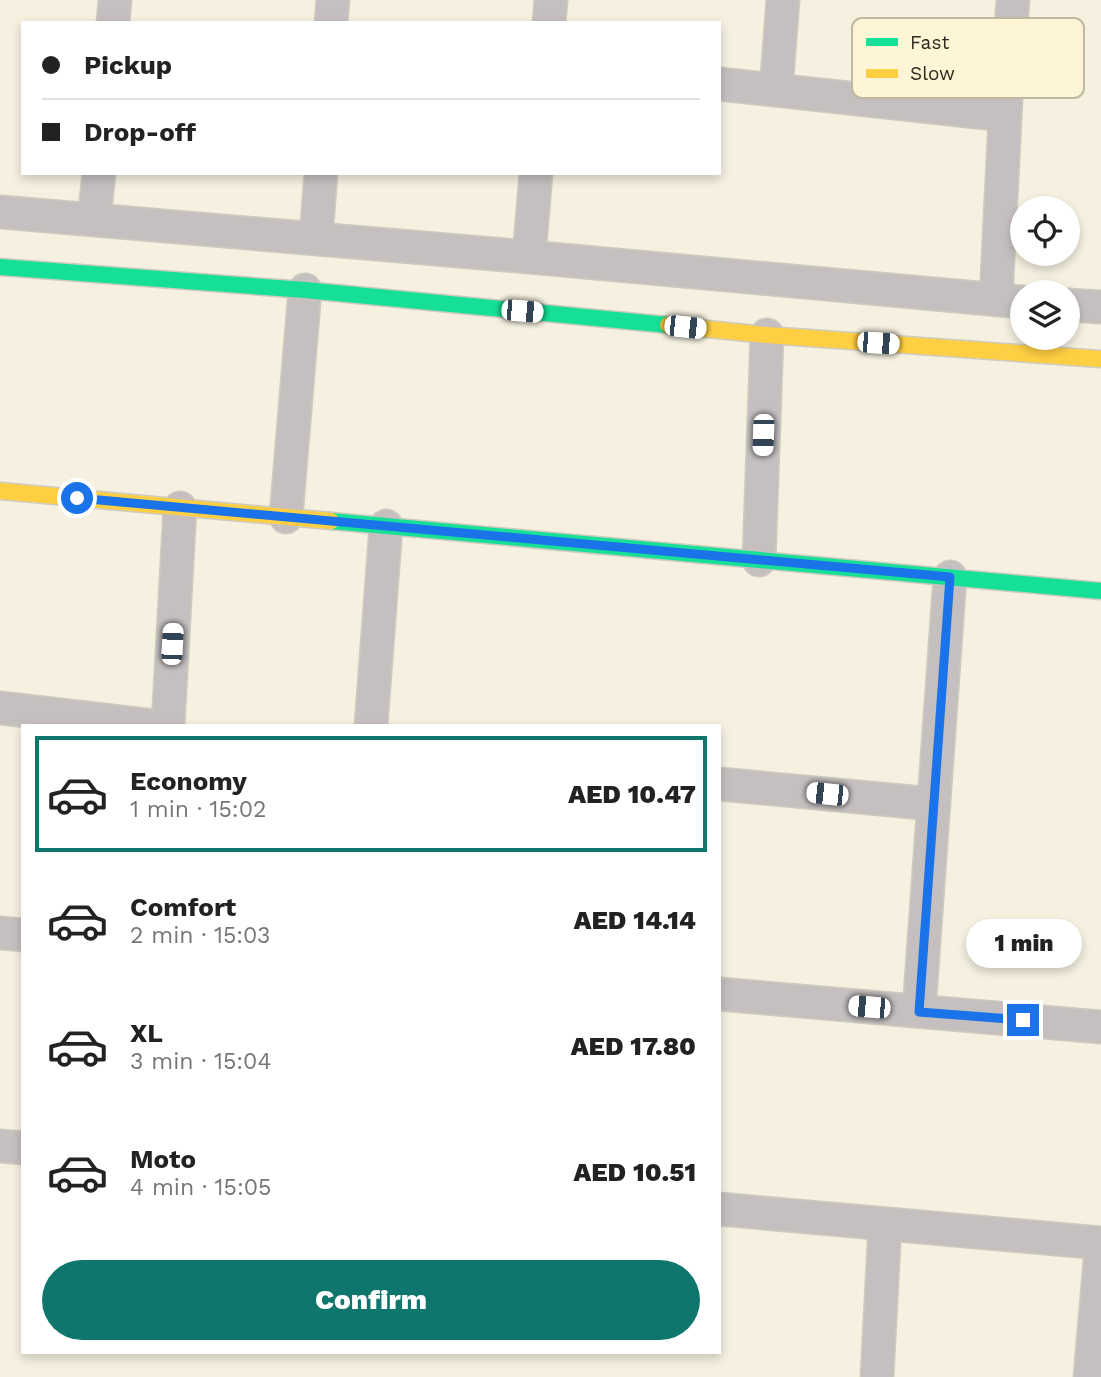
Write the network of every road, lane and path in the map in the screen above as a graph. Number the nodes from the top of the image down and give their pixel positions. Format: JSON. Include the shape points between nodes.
{"nodes":[{"id":1,"x":115,"y":0,"type":"edge"},
{"id":2,"x":333,"y":0,"type":"edge"},
{"id":3,"x":551,"y":0,"type":"edge"},
{"id":4,"x":783,"y":0,"type":"edge"},
{"id":5,"x":1013,"y":0,"type":"edge"},
{"id":6,"x":1012,"y":18,"type":"edge"},
{"id":7,"x":113,"y":21,"type":"edge"},
{"id":8,"x":331,"y":21,"type":"edge"},
{"id":9,"x":549,"y":21,"type":"edge"},
{"id":10,"x":721,"y":84,"type":"edge"},
{"id":11,"x":776,"y":90,"type":"junction"},
{"id":12,"x":1006,"y":98,"type":"edge"},
{"id":13,"x":1005,"y":115,"type":"junction"},
{"id":14,"x":99,"y":175,"type":"edge"},
{"id":15,"x":321,"y":175,"type":"edge"},
{"id":16,"x":536,"y":175,"type":"edge"},
{"id":17,"x":0,"y":212,"type":"edge"},
{"id":18,"x":94,"y":219,"type":"junction"},
{"id":19,"x":316,"y":238,"type":"junction"},
{"id":20,"x":529,"y":257,"type":"junction"},
{"id":21,"x":0,"y":267,"type":"edge"},
{"id":22,"x":305,"y":290,"type":"junction"},
{"id":23,"x":1009,"y":301,"type":"edge"},
{"id":24,"x":1080,"y":306,"type":"edge"},
{"id":25,"x":1101,"y":307,"type":"edge"},
{"id":26,"x":767,"y":335,"type":"junction"},
{"id":27,"x":1101,"y":359,"type":"edge"},
{"id":28,"x":0,"y":491,"type":"edge"},
{"id":29,"x":180,"y":508,"type":"junction"},
{"id":30,"x":286,"y":517,"type":"junction"},
{"id":31,"x":386,"y":526,"type":"junction"},
{"id":32,"x":759,"y":560,"type":"junction"},
{"id":33,"x":950,"y":577,"type":"junction"},
{"id":34,"x":1101,"y":590,"type":"edge"},
{"id":35,"x":0,"y":708,"type":"edge"},
{"id":36,"x":137,"y":724,"type":"edge"},
{"id":37,"x":168,"y":724,"type":"edge"},
{"id":38,"x":371,"y":724,"type":"edge"},
{"id":39,"x":721,"y":784,"type":"edge"},
{"id":40,"x":934,"y":804,"type":"junction"},
{"id":41,"x":0,"y":933,"type":"edge"},
{"id":42,"x":21,"y":935,"type":"edge"},
{"id":43,"x":721,"y":994,"type":"edge"},
{"id":44,"x":919,"y":1012,"type":"junction"},
{"id":45,"x":1101,"y":1027,"type":"edge"},
{"id":46,"x":0,"y":1146,"type":"edge"},
{"id":47,"x":21,"y":1148,"type":"edge"},
{"id":48,"x":721,"y":1209,"type":"edge"},
{"id":49,"x":885,"y":1224,"type":"junction"},
{"id":50,"x":1101,"y":1243,"type":"edge"},
{"id":51,"x":1101,"y":1249,"type":"edge"},
{"id":52,"x":877,"y":1377,"type":"edge"},
{"id":53,"x":1090,"y":1377,"type":"edge"}],
"edges":[{"from":1,"to":7,"type":"street"},
{"from":2,"to":8,"type":"street"},
{"from":3,"to":9,"type":"street"},
{"from":4,"to":11,"type":"street"},
{"from":5,"to":6,"type":"street"},
{"from":10,"to":11,"type":"street"},
{"from":11,"to":13,"type":"street"},
{"from":12,"to":13,"type":"street"},
{"from":13,"to":23,"type":"street"},
{"from":14,"to":18,"type":"street"},
{"from":15,"to":19,"type":"street"},
{"from":16,"to":20,"type":"street"},
{"from":17,"to":18,"type":"street"},
{"from":18,"to":19,"type":"street"},
{"from":19,"to":20,"type":"street"},
{"from":20,"to":23,"type":"street"},
{"from":21,"to":22,"type":"street"},
{"from":22,"to":26,"type":"street"},
{"from":22,"to":30,"type":"street"},
{"from":24,"to":25,"type":"street"},
{"from":26,"to":27,"type":"street"},
{"from":26,"to":32,"type":"street"},
{"from":28,"to":29,"type":"street"},
{"from":29,"to":30,"type":"street"},
{"from":29,"to":37,"type":"street"},
{"from":30,"to":31,"type":"street"},
{"from":31,"to":32,"type":"street"},
{"from":31,"to":38,"type":"street"},
{"from":32,"to":33,"type":"street"},
{"from":33,"to":34,"type":"street"},
{"from":33,"to":40,"type":"street"},
{"from":35,"to":36,"type":"street"},
{"from":39,"to":40,"type":"street"},
{"from":40,"to":44,"type":"street"},
{"from":41,"to":42,"type":"street"},
{"from":43,"to":44,"type":"street"},
{"from":44,"to":45,"type":"street"},
{"from":46,"to":47,"type":"street"},
{"from":48,"to":49,"type":"street"},
{"from":49,"to":50,"type":"street"},
{"from":49,"to":52,"type":"street"},
{"from":51,"to":53,"type":"street"}]}
